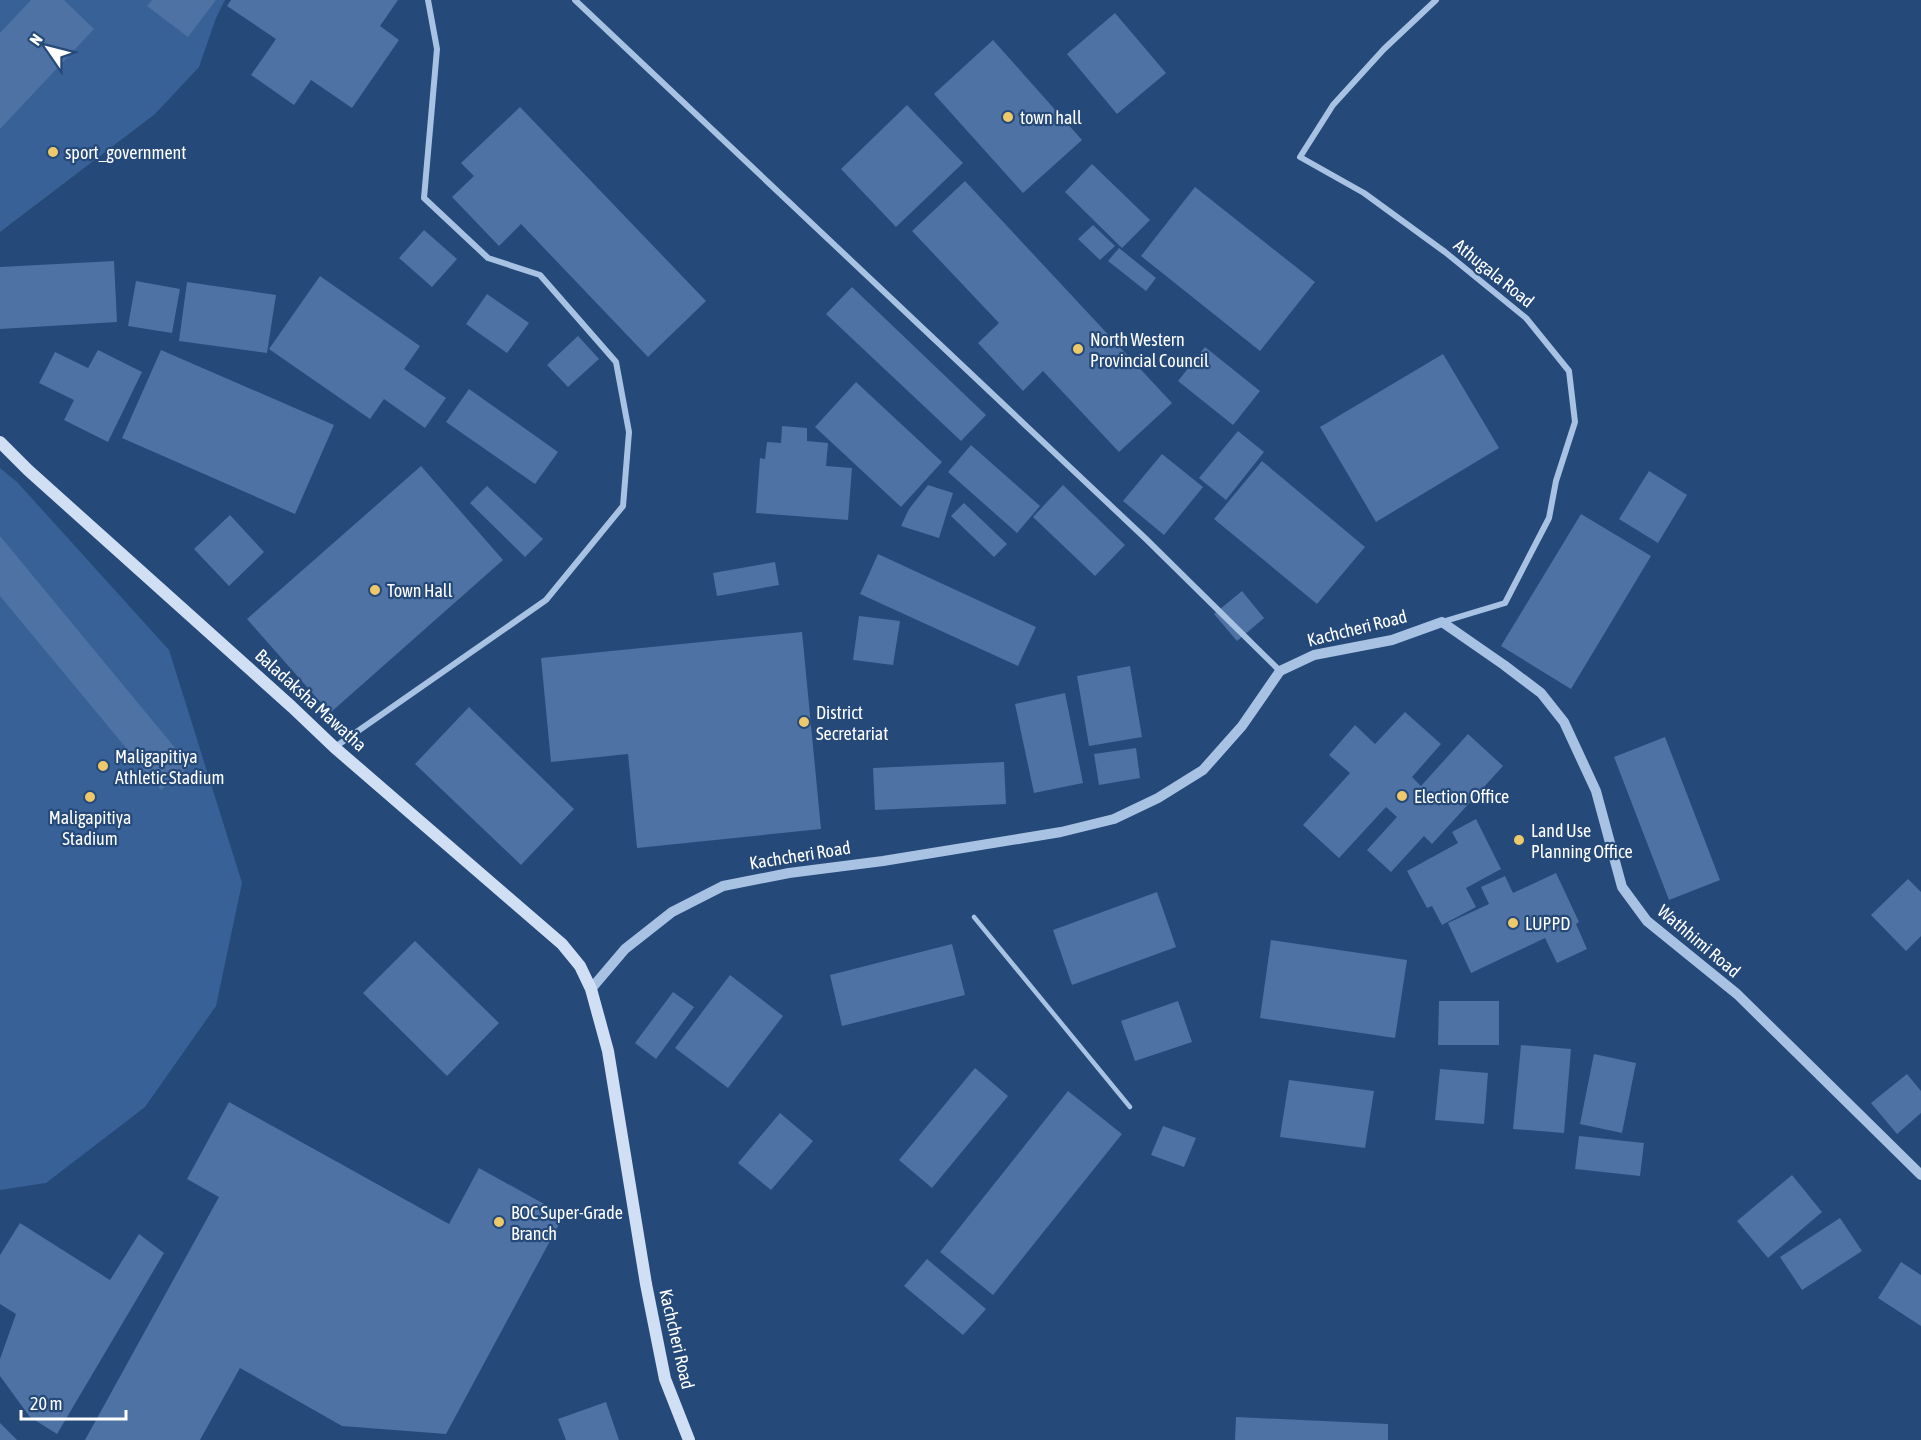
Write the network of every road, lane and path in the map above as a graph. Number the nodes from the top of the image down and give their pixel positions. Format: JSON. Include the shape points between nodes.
{"nodes":[{"id":1,"x":428,"y":0,"type":"edge"},
{"id":2,"x":575,"y":0,"type":"edge"},
{"id":3,"x":1436,"y":0,"type":"edge"},
{"id":4,"x":0,"y":442,"type":"edge"},
{"id":5,"x":1442,"y":622,"type":"junction"},
{"id":6,"x":1280,"y":671,"type":"junction"},
{"id":7,"x":334,"y":747,"type":"junction"},
{"id":8,"x":974,"y":917,"type":"dead end"},
{"id":9,"x":591,"y":988,"type":"junction"},
{"id":10,"x":1130,"y":1107,"type":"dead end"},
{"id":11,"x":1921,"y":1175,"type":"edge"},
{"id":12,"x":689,"y":1440,"type":"edge"}],
"edges":[{"from":1,"to":7,"type":"street","via":[[437,49],[424,198],[488,258],[540,275],[615,362],[629,432],[623,506],[546,600]]},
{"from":2,"to":6,"type":"street","via":[[1146,539]]},
{"from":3,"to":5,"type":"street","name":"Athugala Road","via":[[1333,105],[1300,157],[1364,193],[1445,252],[1526,318],[1569,371],[1575,422],[1549,518],[1505,603]]},
{"from":4,"to":7,"type":"main road","name":"Baladaksha Mawatha"},
{"from":5,"to":6,"type":"street","name":"Kachcheri Road","via":[[1392,640],[1314,656]]},
{"from":5,"to":11,"type":"street","name":"Wathhimi Road","via":[[1541,693],[1564,722],[1596,791],[1622,887],[1647,921],[1737,994]]},
{"from":6,"to":9,"type":"street","name":"Kachcheri Road","via":[[1242,726],[1203,770],[1114,819],[1061,832],[723,886],[672,912],[625,949]]},
{"from":7,"to":9,"type":"main road","name":"Baladaksha Mawatha","via":[[562,944]]},
{"from":8,"to":10,"type":"lane"},
{"from":9,"to":12,"type":"main road","name":"Kachcheri Road","via":[[608,1051],[665,1379]]}]}
